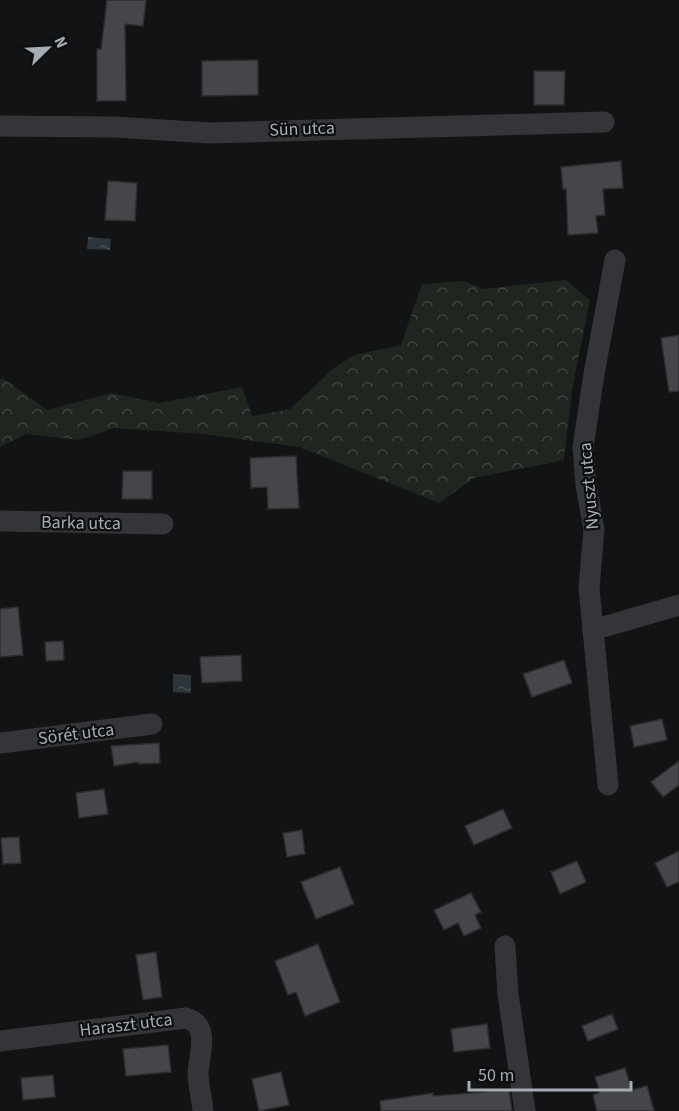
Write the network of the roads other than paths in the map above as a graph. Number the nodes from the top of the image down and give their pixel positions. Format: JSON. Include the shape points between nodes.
{"nodes":[{"id":1,"x":604,"y":122,"type":"dead end"},
{"id":2,"x":0,"y":126,"type":"edge"},
{"id":3,"x":615,"y":260,"type":"dead end"},
{"id":4,"x":0,"y":521,"type":"edge"},
{"id":5,"x":163,"y":524,"type":"dead end"},
{"id":6,"x":679,"y":605,"type":"edge"},
{"id":7,"x":593,"y":630,"type":"junction"},
{"id":8,"x":152,"y":724,"type":"dead end"},
{"id":9,"x":0,"y":743,"type":"edge"},
{"id":10,"x":608,"y":785,"type":"dead end"},
{"id":11,"x":505,"y":946,"type":"dead end"},
{"id":12,"x":0,"y":1041,"type":"edge"},
{"id":13,"x":203,"y":1111,"type":"edge"},
{"id":14,"x":525,"y":1111,"type":"edge"}],
"edges":[{"from":1,"to":2,"type":"street","name":"Sün utca","via":[[210,133]]},
{"from":3,"to":7,"type":"street","name":"Nyuszt utca","via":[[583,447],[594,529],[589,588]]},
{"from":4,"to":5,"type":"street","name":"Barka utca"},
{"from":6,"to":7,"type":"street"},
{"from":7,"to":10,"type":"street","name":"Nyuszt utca"},
{"from":8,"to":9,"type":"street","name":"Sörét utca"},
{"from":11,"to":14,"type":"street"},
{"from":12,"to":13,"type":"street","name":"Haraszt utca","via":[[192,1020],[202,1033],[198,1075]]}]}
